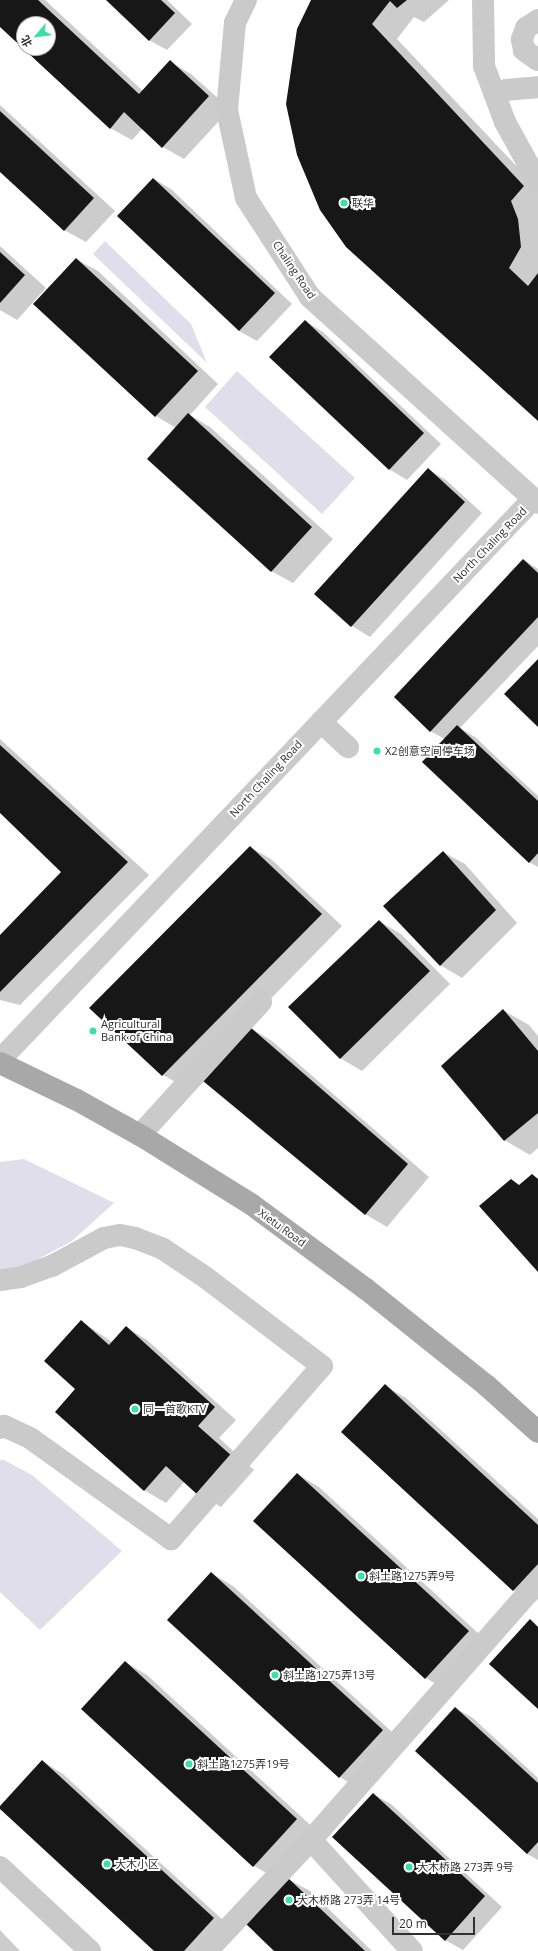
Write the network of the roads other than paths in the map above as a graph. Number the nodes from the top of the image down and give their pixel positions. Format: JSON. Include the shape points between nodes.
{"nodes":[{"id":1,"x":246,"y":0,"type":"edge"},
{"id":2,"x":483,"y":0,"type":"edge"},
{"id":3,"x":538,"y":20,"type":"edge"},
{"id":4,"x":538,"y":60,"type":"edge"},
{"id":5,"x":538,"y":87,"type":"edge"},
{"id":6,"x":495,"y":95,"type":"junction"},
{"id":7,"x":538,"y":182,"type":"edge"},
{"id":8,"x":536,"y":501,"type":"edge"},
{"id":9,"x":321,"y":722,"type":"junction"},
{"id":10,"x":348,"y":747,"type":"dead end"},
{"id":11,"x":262,"y":1002,"type":"dead end"},
{"id":12,"x":0,"y":1062,"type":"edge"},
{"id":13,"x":140,"y":1135,"type":"junction"},
{"id":14,"x":0,"y":1280,"type":"edge"},
{"id":15,"x":0,"y":1428,"type":"edge"},
{"id":16,"x":538,"y":1432,"type":"edge"},
{"id":17,"x":538,"y":1582,"type":"edge"},
{"id":18,"x":310,"y":1840,"type":"junction"},
{"id":19,"x":0,"y":1867,"type":"edge"},
{"id":20,"x":90,"y":1951,"type":"edge"},
{"id":21,"x":206,"y":1951,"type":"edge"},
{"id":22,"x":412,"y":1951,"type":"edge"}],
"edges":[{"from":1,"to":8,"type":"street","name":"Chaling Road","via":[[235,23],[227,110],[246,198],[310,297]]},
{"from":2,"to":6,"type":"street","via":[[484,66]]},
{"from":3,"to":4,"type":"street","via":[[526,28],[522,39],[524,50]]},
{"from":5,"to":6,"type":"street","via":[[506,90]]},
{"from":6,"to":7,"type":"street","via":[[505,122]]},
{"from":8,"to":9,"type":"street","name":"North Chaling Road"},
{"from":9,"to":10,"type":"street"},
{"from":9,"to":12,"type":"street","name":"North Chaling Road"},
{"from":11,"to":13,"type":"street"},
{"from":12,"to":13,"type":"main road","name":"Xietu Road"},
{"from":13,"to":16,"type":"main road","name":"Xietu Road","via":[[251,1204],[366,1289],[486,1385]]},
{"from":14,"to":15,"type":"street","via":[[21,1277],[52,1266],[104,1238],[120,1235],[135,1238],[162,1249],[205,1277],[322,1366],[171,1539],[30,1438],[4,1426]]},
{"from":17,"to":18,"type":"street"},
{"from":18,"to":21,"type":"street"},
{"from":18,"to":22,"type":"street"},
{"from":19,"to":20,"type":"street"}]}
